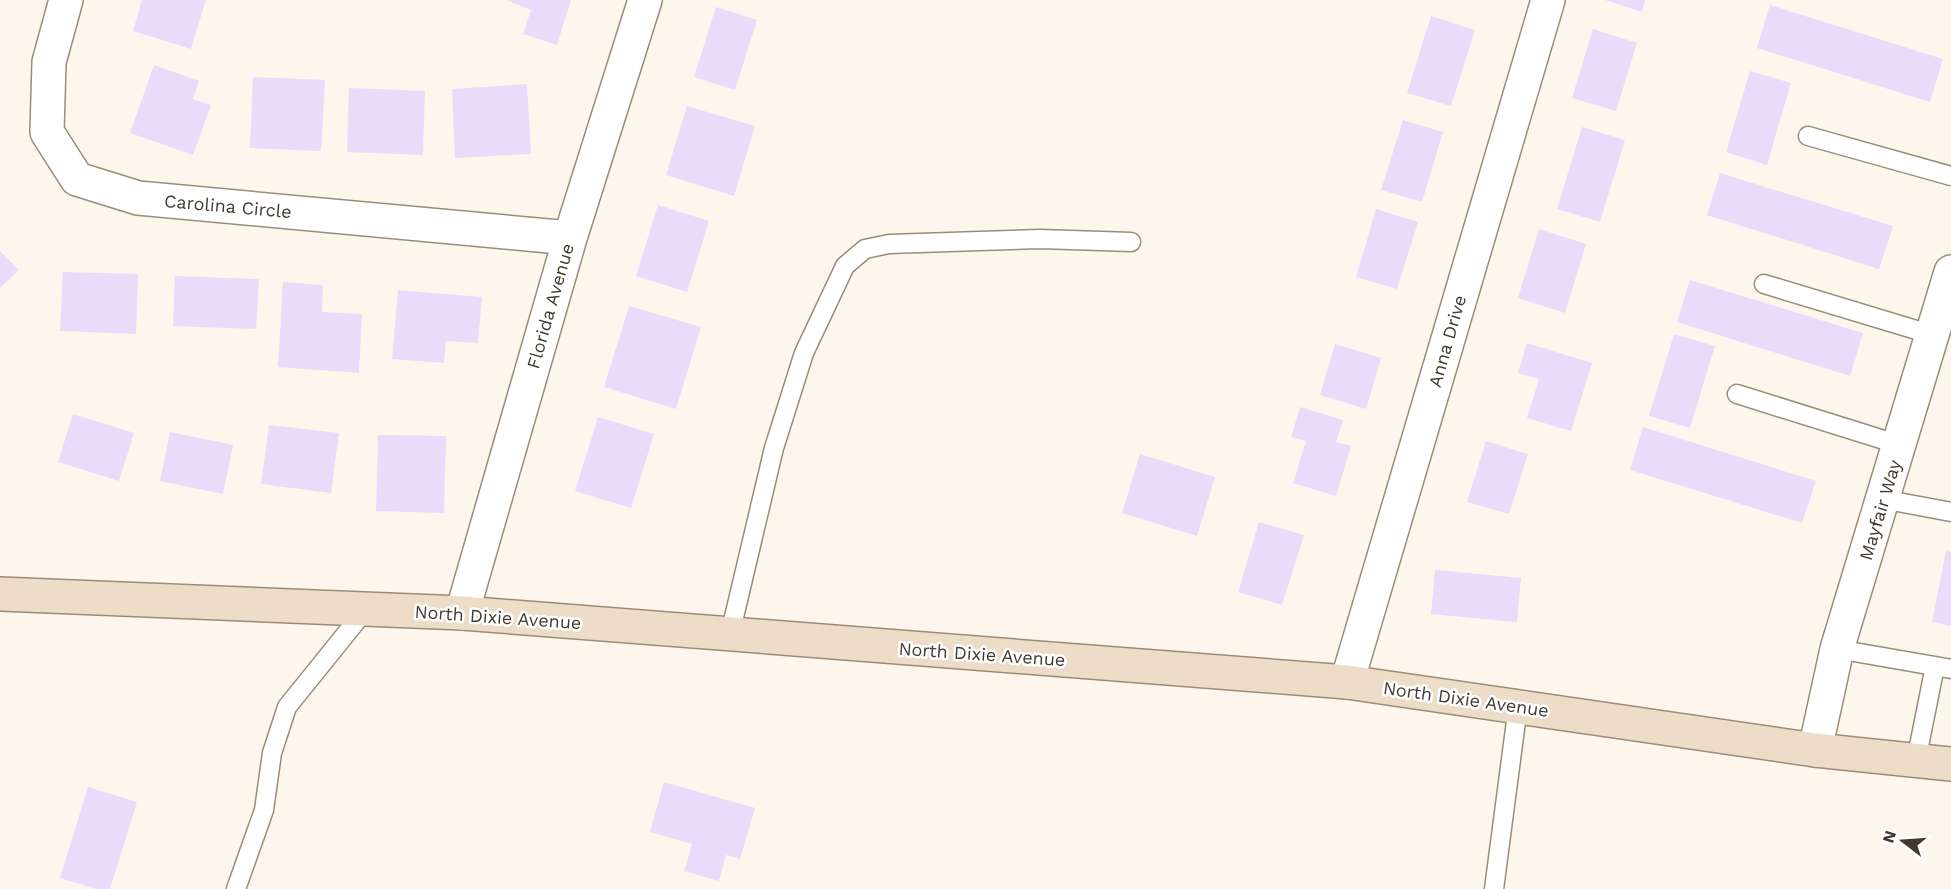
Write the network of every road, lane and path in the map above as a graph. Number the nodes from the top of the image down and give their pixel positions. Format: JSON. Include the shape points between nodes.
{"nodes":[{"id":1,"x":66,"y":0,"type":"edge"},
{"id":2,"x":645,"y":0,"type":"edge"},
{"id":3,"x":1548,"y":0,"type":"edge"},
{"id":4,"x":1808,"y":136,"type":"dead end"},
{"id":5,"x":1951,"y":176,"type":"edge"},
{"id":6,"x":570,"y":238,"type":"junction"},
{"id":7,"x":1131,"y":242,"type":"dead end"},
{"id":8,"x":1951,"y":272,"type":"edge"},
{"id":9,"x":1764,"y":284,"type":"dead end"},
{"id":10,"x":1933,"y":335,"type":"junction"},
{"id":11,"x":1737,"y":394,"type":"dead end"},
{"id":12,"x":1900,"y":445,"type":"junction"},
{"id":13,"x":1882,"y":499,"type":"junction"},
{"id":14,"x":1949,"y":508,"type":"edge"},
{"id":15,"x":4,"y":594,"type":"edge"},
{"id":16,"x":366,"y":609,"type":"junction"},
{"id":17,"x":462,"y":614,"type":"junction"},
{"id":18,"x":730,"y":634,"type":"junction"},
{"id":19,"x":1837,"y":649,"type":"junction"},
{"id":20,"x":1943,"y":668,"type":"edge"},
{"id":21,"x":1347,"y":682,"type":"junction"},
{"id":22,"x":1518,"y":706,"type":"junction"},
{"id":23,"x":1815,"y":750,"type":"junction"},
{"id":24,"x":1916,"y":760,"type":"junction"},
{"id":25,"x":1951,"y":764,"type":"edge"},
{"id":26,"x":236,"y":889,"type":"edge"},
{"id":27,"x":1494,"y":889,"type":"edge"}],
"edges":[{"from":1,"to":6,"type":"street","name":"Carolina Circle","via":[[49,62],[47,132],[77,179],[138,198]]},
{"from":2,"to":6,"type":"street","name":"Florida Avenue"},
{"from":3,"to":21,"type":"street","name":"Anna Drive"},
{"from":4,"to":5,"type":"lane"},
{"from":6,"to":17,"type":"street","name":"Florida Avenue"},
{"from":7,"to":18,"type":"lane","via":[[1040,239],[889,244],[865,249],[845,266],[804,353],[774,448]]},
{"from":8,"to":10,"type":"street","name":"Mayfair Way"},
{"from":9,"to":10,"type":"lane"},
{"from":10,"to":12,"type":"street","name":"Mayfair Way"},
{"from":11,"to":12,"type":"lane"},
{"from":12,"to":13,"type":"street","name":"Mayfair Way"},
{"from":13,"to":14,"type":"lane"},
{"from":13,"to":19,"type":"street","name":"Mayfair Way"},
{"from":15,"to":16,"type":"street","name":"North Dixie Avenue"},
{"from":16,"to":17,"type":"street","name":"North Dixie Avenue"},
{"from":16,"to":26,"type":"lane","via":[[287,707],[272,753],[264,810]]},
{"from":17,"to":18,"type":"street","name":"North Dixie Avenue"},
{"from":18,"to":21,"type":"street","name":"North Dixie Avenue"},
{"from":19,"to":20,"type":"lane"},
{"from":19,"to":23,"type":"street","name":"Mayfair Way"},
{"from":20,"to":24,"type":"lane"},
{"from":21,"to":22,"type":"street","name":"North Dixie Avenue"},
{"from":22,"to":23,"type":"street","name":"North Dixie Avenue"},
{"from":22,"to":27,"type":"lane"},
{"from":23,"to":24,"type":"street","name":"North Dixie Avenue"},
{"from":24,"to":25,"type":"street","name":"North Dixie Avenue"}]}
